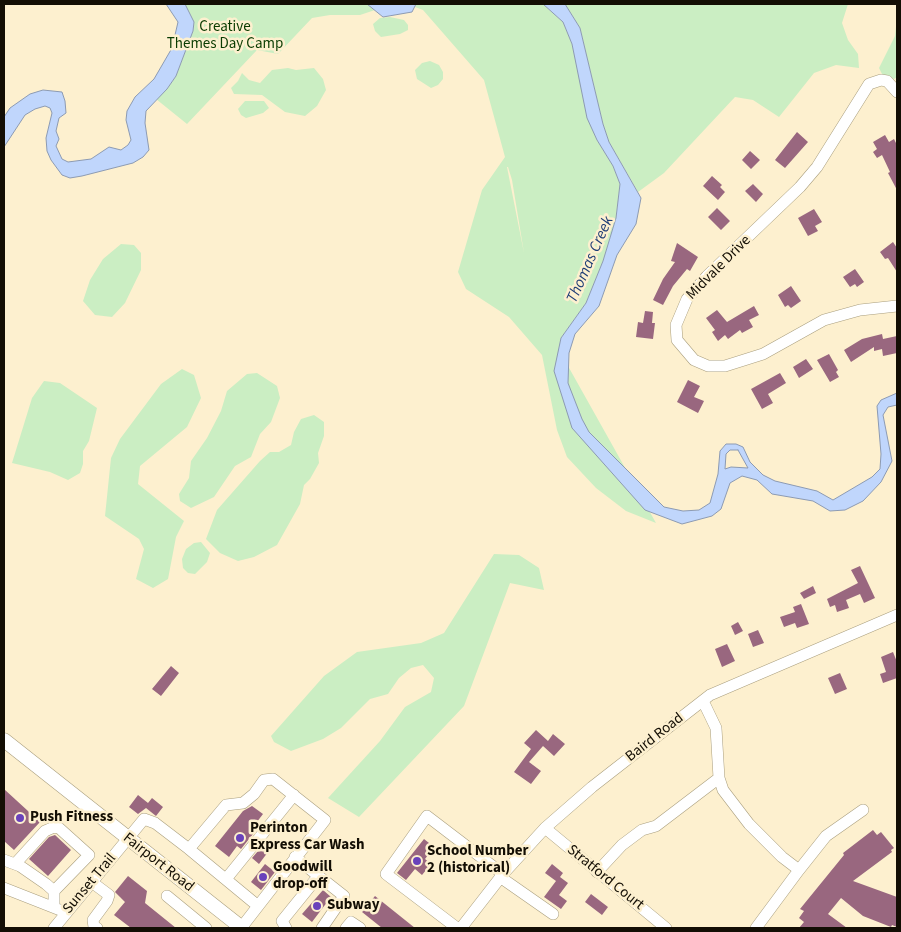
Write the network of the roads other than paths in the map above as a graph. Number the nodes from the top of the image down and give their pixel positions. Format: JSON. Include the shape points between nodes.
{"nodes":[{"id":1,"x":897,"y":92,"type":"edge"},
{"id":2,"x":897,"y":306,"type":"edge"},
{"id":3,"x":897,"y":615,"type":"edge"},
{"id":4,"x":702,"y":701,"type":"junction"},
{"id":5,"x":5,"y":744,"type":"edge"},
{"id":6,"x":719,"y":778,"type":"junction"},
{"id":7,"x":294,"y":796,"type":"junction"},
{"id":8,"x":863,"y":810,"type":"dead end"},
{"id":9,"x":544,"y":828,"type":"junction"},
{"id":10,"x":128,"y":840,"type":"junction"},
{"id":11,"x":189,"y":850,"type":"junction"},
{"id":12,"x":296,"y":857,"type":"junction"},
{"id":13,"x":4,"y":860,"type":"edge"},
{"id":14,"x":16,"y":864,"type":"junction"},
{"id":15,"x":799,"y":870,"type":"junction"},
{"id":16,"x":598,"y":872,"type":"junction"},
{"id":17,"x":316,"y":874,"type":"junction"},
{"id":18,"x":502,"y":875,"type":"junction"},
{"id":19,"x":226,"y":879,"type":"junction"},
{"id":20,"x":93,"y":883,"type":"junction"},
{"id":21,"x":4,"y":888,"type":"edge"},
{"id":22,"x":54,"y":891,"type":"junction"},
{"id":23,"x":167,"y":896,"type":"dead end"},
{"id":24,"x":54,"y":906,"type":"junction"},
{"id":25,"x":258,"y":906,"type":"junction"},
{"id":26,"x":65,"y":914,"type":"junction"},
{"id":27,"x":553,"y":914,"type":"dead end"},
{"id":28,"x":235,"y":926,"type":"edge"},
{"id":29,"x":54,"y":928,"type":"edge"},
{"id":30,"x":97,"y":928,"type":"edge"},
{"id":31,"x":206,"y":928,"type":"edge"},
{"id":32,"x":286,"y":928,"type":"edge"},
{"id":33,"x":322,"y":928,"type":"edge"},
{"id":34,"x":346,"y":928,"type":"edge"},
{"id":35,"x":360,"y":928,"type":"edge"},
{"id":36,"x":457,"y":928,"type":"edge"},
{"id":37,"x":461,"y":928,"type":"edge"},
{"id":38,"x":666,"y":928,"type":"edge"},
{"id":39,"x":756,"y":928,"type":"edge"}],
"edges":[{"from":1,"to":2,"type":"street","name":"Midvale Drive","via":[[887,81],[869,84],[817,168],[687,299],[678,316],[676,332],[681,347],[694,360],[708,366],[725,366],[762,354],[824,320],[860,310]]},
{"from":3,"to":4,"type":"street","name":"Baird Road"},
{"from":4,"to":6,"type":"street","via":[[716,728]]},
{"from":4,"to":9,"type":"street","name":"Baird Road"},
{"from":5,"to":10,"type":"main road","name":"Fairport Road"},
{"from":6,"to":15,"type":"street","via":[[723,790],[749,824]]},
{"from":6,"to":16,"type":"street","via":[[656,826],[642,830],[622,845]]},
{"from":7,"to":11,"type":"street","via":[[273,779],[264,780],[243,804],[226,805]]},
{"from":7,"to":12,"type":"street","via":[[324,820]]},
{"from":7,"to":19,"type":"street"},
{"from":8,"to":15,"type":"street","via":[[826,836]]},
{"from":9,"to":16,"type":"street","name":"Stratford Court"},
{"from":9,"to":18,"type":"street","name":"Baird Road"},
{"from":10,"to":11,"type":"street","name":"Sunset Trail","via":[[144,820],[155,823]]},
{"from":10,"to":20,"type":"street","name":"Sunset Trail"},
{"from":10,"to":28,"type":"main road","name":"Fairport Road"},
{"from":11,"to":19,"type":"street"},
{"from":12,"to":17,"type":"street"},
{"from":12,"to":25,"type":"street"},
{"from":13,"to":14,"type":"street"},
{"from":14,"to":22,"type":"street"},
{"from":14,"to":22,"type":"street","via":[[49,828],[59,828],[88,855]]},
{"from":15,"to":39,"type":"street"},
{"from":16,"to":38,"type":"street","name":"Stratford Court"},
{"from":17,"to":32,"type":"street","via":[[282,921]]},
{"from":17,"to":33,"type":"street","via":[[344,896]]},
{"from":18,"to":27,"type":"street"},
{"from":18,"to":36,"type":"street","via":[[427,816],[386,874]]},
{"from":18,"to":37,"type":"street","name":"Baird Road"},
{"from":19,"to":25,"type":"street"},
{"from":20,"to":26,"type":"street","name":"Sunset Trail"},
{"from":20,"to":30,"type":"street","via":[[109,895],[92,920]]},
{"from":21,"to":24,"type":"street","via":[[29,900]]},
{"from":22,"to":24,"type":"street"},
{"from":23,"to":31,"type":"street"},
{"from":24,"to":26,"type":"street"},
{"from":25,"to":28,"type":"street"},
{"from":26,"to":29,"type":"street","name":"Sunset Trail"},
{"from":34,"to":35,"type":"street","via":[[351,922]]}]}
